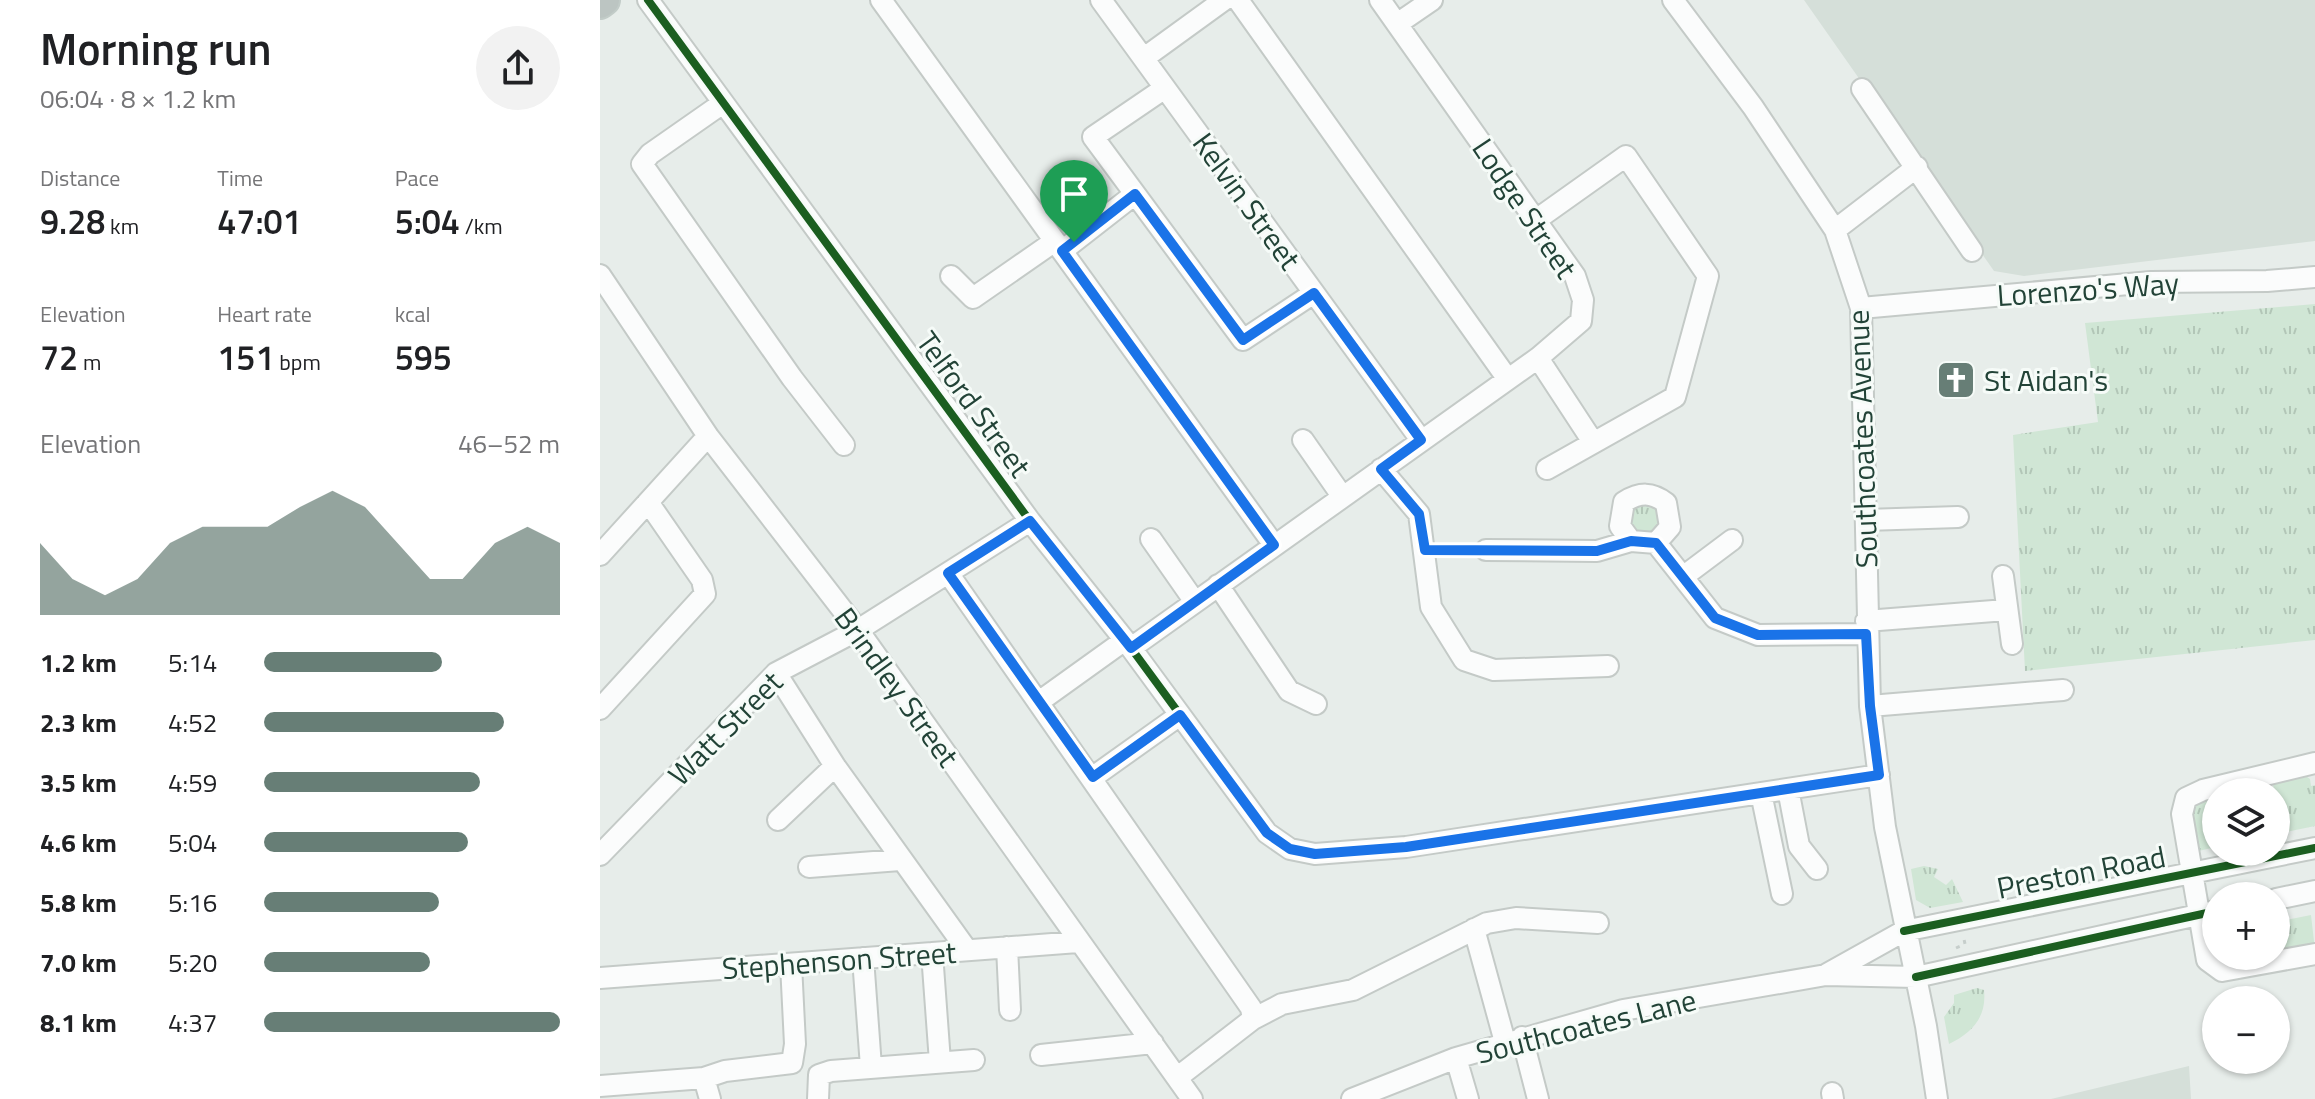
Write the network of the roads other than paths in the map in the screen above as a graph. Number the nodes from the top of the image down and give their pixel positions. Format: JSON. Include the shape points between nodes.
{"nodes":[{"id":1,"x":648,"y":0,"type":"edge"},
{"id":2,"x":881,"y":0,"type":"edge"},
{"id":3,"x":1101,"y":0,"type":"edge"},
{"id":4,"x":1224,"y":0,"type":"edge"},
{"id":5,"x":1238,"y":0,"type":"edge"},
{"id":6,"x":1380,"y":0,"type":"edge"},
{"id":7,"x":1432,"y":0,"type":"edge"},
{"id":8,"x":1673,"y":0,"type":"edge"},
{"id":9,"x":1397,"y":24,"type":"junction"},
{"id":10,"x":1144,"y":58,"type":"junction"},
{"id":11,"x":1165,"y":88,"type":"junction"},
{"id":12,"x":1862,"y":89,"type":"dead end"},
{"id":13,"x":723,"y":103,"type":"junction"},
{"id":14,"x":1917,"y":167,"type":"junction"},
{"id":15,"x":1135,"y":194,"type":"junction"},
{"id":16,"x":1536,"y":220,"type":"junction"},
{"id":17,"x":1835,"y":230,"type":"junction"},
{"id":18,"x":1058,"y":246,"type":"junction"},
{"id":19,"x":1972,"y":251,"type":"dead end"},
{"id":20,"x":600,"y":275,"type":"edge"},
{"id":21,"x":951,"y":276,"type":"dead end"},
{"id":22,"x":2315,"y":277,"type":"edge"},
{"id":23,"x":1314,"y":293,"type":"junction"},
{"id":24,"x":1861,"y":308,"type":"junction"},
{"id":25,"x":1538,"y":358,"type":"junction"},
{"id":26,"x":1507,"y":378,"type":"junction"},
{"id":27,"x":708,"y":436,"type":"junction"},
{"id":28,"x":1303,"y":440,"type":"dead end"},
{"id":29,"x":1421,"y":440,"type":"junction"},
{"id":30,"x":1593,"y":442,"type":"junction"},
{"id":31,"x":844,"y":445,"type":"dead end"},
{"id":32,"x":1381,"y":469,"type":"junction"},
{"id":33,"x":1547,"y":469,"type":"dead end"},
{"id":34,"x":1342,"y":496,"type":"junction"},
{"id":35,"x":648,"y":502,"type":"junction"},
{"id":36,"x":1958,"y":517,"type":"dead end"},
{"id":37,"x":1866,"y":520,"type":"junction"},
{"id":38,"x":1030,"y":521,"type":"junction"},
{"id":39,"x":1151,"y":539,"type":"dead end"},
{"id":40,"x":1732,"y":540,"type":"dead end"},
{"id":41,"x":1631,"y":541,"type":"junction"},
{"id":42,"x":1656,"y":543,"type":"junction"},
{"id":43,"x":1274,"y":545,"type":"junction"},
{"id":44,"x":1486,"y":550,"type":"dead end"},
{"id":45,"x":600,"y":555,"type":"edge"},
{"id":46,"x":948,"y":573,"type":"junction"},
{"id":47,"x":1684,"y":576,"type":"junction"},
{"id":48,"x":2003,"y":576,"type":"dead end"},
{"id":49,"x":1218,"y":585,"type":"junction"},
{"id":50,"x":1195,"y":602,"type":"junction"},
{"id":51,"x":2006,"y":610,"type":"junction"},
{"id":52,"x":1866,"y":627,"type":"junction"},
{"id":53,"x":858,"y":630,"type":"junction"},
{"id":54,"x":1128,"y":644,"type":"junction"},
{"id":55,"x":2012,"y":644,"type":"dead end"},
{"id":56,"x":1608,"y":666,"type":"dead end"},
{"id":57,"x":776,"y":673,"type":"junction"},
{"id":58,"x":2063,"y":690,"type":"dead end"},
{"id":59,"x":1040,"y":701,"type":"junction"},
{"id":60,"x":1316,"y":704,"type":"dead end"},
{"id":61,"x":1870,"y":706,"type":"junction"},
{"id":62,"x":600,"y":709,"type":"edge"},
{"id":63,"x":1180,"y":715,"type":"junction"},
{"id":64,"x":2315,"y":763,"type":"edge"},
{"id":65,"x":835,"y":766,"type":"junction"},
{"id":66,"x":1879,"y":775,"type":"junction"},
{"id":67,"x":1093,"y":777,"type":"junction"},
{"id":68,"x":1788,"y":789,"type":"junction"},
{"id":69,"x":1761,"y":793,"type":"junction"},
{"id":70,"x":778,"y":820,"type":"dead end"},
{"id":71,"x":2315,"y":848,"type":"edge"},
{"id":72,"x":600,"y":855,"type":"edge"},
{"id":73,"x":900,"y":860,"type":"junction"},
{"id":74,"x":809,"y":867,"type":"dead end"},
{"id":75,"x":1817,"y":869,"type":"dead end"},
{"id":76,"x":2193,"y":874,"type":"junction"},
{"id":77,"x":2315,"y":891,"type":"edge"},
{"id":78,"x":1782,"y":894,"type":"dead end"},
{"id":79,"x":2290,"y":896,"type":"edge"},
{"id":80,"x":2202,"y":899,"type":"edge"},
{"id":81,"x":2202,"y":914,"type":"edge"},
{"id":82,"x":1598,"y":923,"type":"dead end"},
{"id":83,"x":1474,"y":929,"type":"junction"},
{"id":84,"x":1904,"y":931,"type":"junction"},
{"id":85,"x":1078,"y":942,"type":"junction"},
{"id":86,"x":1007,"y":947,"type":"junction"},
{"id":87,"x":967,"y":950,"type":"junction"},
{"id":88,"x":932,"y":953,"type":"junction"},
{"id":89,"x":2315,"y":954,"type":"edge"},
{"id":90,"x":863,"y":958,"type":"junction"},
{"id":91,"x":2290,"y":959,"type":"edge"},
{"id":92,"x":791,"y":964,"type":"junction"},
{"id":93,"x":1826,"y":975,"type":"junction"},
{"id":94,"x":1916,"y":977,"type":"junction"},
{"id":95,"x":600,"y":978,"type":"edge"},
{"id":96,"x":1010,"y":1010,"type":"dead end"},
{"id":97,"x":1253,"y":1019,"type":"junction"},
{"id":98,"x":1514,"y":1040,"type":"junction"},
{"id":99,"x":1153,"y":1043,"type":"junction"},
{"id":100,"x":1041,"y":1055,"type":"dead end"},
{"id":101,"x":1456,"y":1058,"type":"junction"},
{"id":102,"x":974,"y":1060,"type":"dead end"},
{"id":103,"x":940,"y":1062,"type":"junction"},
{"id":104,"x":871,"y":1067,"type":"junction"},
{"id":105,"x":1178,"y":1077,"type":"junction"},
{"id":106,"x":704,"y":1078,"type":"junction"},
{"id":107,"x":600,"y":1086,"type":"edge"},
{"id":108,"x":710,"y":1099,"type":"edge"},
{"id":109,"x":818,"y":1099,"type":"edge"},
{"id":110,"x":1192,"y":1099,"type":"edge"},
{"id":111,"x":1352,"y":1099,"type":"edge"},
{"id":112,"x":1468,"y":1099,"type":"edge"},
{"id":113,"x":1538,"y":1099,"type":"edge"},
{"id":114,"x":1937,"y":1099,"type":"edge"}],
"edges":[{"from":1,"to":13,"type":"street","name":"Telford Street"},
{"from":2,"to":18,"type":"street"},
{"from":3,"to":10,"type":"street","name":"Kelvin Street"},
{"from":4,"to":10,"type":"street"},
{"from":5,"to":26,"type":"street"},
{"from":6,"to":9,"type":"street","name":"Lodge Street"},
{"from":7,"to":9,"type":"street"},
{"from":8,"to":17,"type":"street","name":"Southcoates Avenue"},
{"from":9,"to":16,"type":"street","name":"Lodge Street"},
{"from":10,"to":11,"type":"street","name":"Kelvin Street"},
{"from":11,"to":15,"type":"street","via":[[1093,137]]},
{"from":11,"to":23,"type":"street","name":"Kelvin Street"},
{"from":12,"to":14,"type":"street"},
{"from":13,"to":31,"type":"street","via":[[642,164]]},
{"from":13,"to":38,"type":"street","name":"Telford Street"},
{"from":14,"to":17,"type":"street"},
{"from":14,"to":19,"type":"street"},
{"from":15,"to":18,"type":"street"},
{"from":15,"to":23,"type":"street","via":[[1243,340]]},
{"from":16,"to":25,"type":"street","name":"Lodge Street","via":[[1575,276],[1583,300],[1581,321]]},
{"from":16,"to":30,"type":"street","via":[[1626,156],[1708,276],[1675,397]]},
{"from":17,"to":24,"type":"street","name":"Southcoates Avenue"},
{"from":18,"to":21,"type":"street","via":[[973,298]]},
{"from":18,"to":43,"type":"street"},
{"from":20,"to":27,"type":"street","name":"Brindley Street"},
{"from":22,"to":24,"type":"street","name":"Lorenzo's Way","via":[[2151,282]]},
{"from":23,"to":29,"type":"street","name":"Kelvin Street"},
{"from":24,"to":37,"type":"street","name":"Southcoates Avenue"},
{"from":25,"to":26,"type":"street","name":"Lodge Street"},
{"from":25,"to":30,"type":"street"},
{"from":26,"to":29,"type":"street","name":"Lodge Street"},
{"from":27,"to":35,"type":"street"},
{"from":27,"to":53,"type":"street","name":"Brindley Street"},
{"from":28,"to":34,"type":"street"},
{"from":29,"to":32,"type":"street","name":"Lodge Street"},
{"from":30,"to":33,"type":"street"},
{"from":32,"to":34,"type":"street","name":"Lodge Street"},
{"from":32,"to":56,"type":"street","via":[[1419,514],[1431,607],[1464,660],[1494,670]]},
{"from":34,"to":43,"type":"street","name":"Lodge Street"},
{"from":35,"to":45,"type":"street"},
{"from":35,"to":62,"type":"street","via":[[702,580],[705,594]]},
{"from":36,"to":37,"type":"street"},
{"from":37,"to":52,"type":"street","name":"Southcoates Avenue"},
{"from":38,"to":46,"type":"street","name":"Watt Street"},
{"from":38,"to":54,"type":"street","name":"Telford Street"},
{"from":39,"to":50,"type":"street"},
{"from":40,"to":47,"type":"street"},
{"from":41,"to":42,"type":"street"},
{"from":41,"to":42,"type":"street","via":[[1620,526],[1624,502],[1636,494],[1656,495],[1666,503],[1670,527]]},
{"from":41,"to":44,"type":"street","via":[[1597,551]]},
{"from":42,"to":47,"type":"street"},
{"from":43,"to":49,"type":"street","name":"Lodge Street"},
{"from":46,"to":53,"type":"street","name":"Watt Street"},
{"from":46,"to":59,"type":"street"},
{"from":47,"to":52,"type":"street","via":[[1715,618],[1758,635]]},
{"from":48,"to":51,"type":"street"},
{"from":49,"to":50,"type":"street","name":"Lodge Street"},
{"from":49,"to":60,"type":"street","via":[[1289,691]]},
{"from":50,"to":54,"type":"street","name":"Lodge Street"},
{"from":51,"to":52,"type":"street"},
{"from":51,"to":55,"type":"street"},
{"from":52,"to":61,"type":"street","name":"Southcoates Avenue"},
{"from":53,"to":57,"type":"street","name":"Watt Street"},
{"from":53,"to":85,"type":"street","name":"Brindley Street"},
{"from":54,"to":59,"type":"street","name":"Lodge Street"},
{"from":54,"to":63,"type":"street","name":"Telford Street"},
{"from":57,"to":65,"type":"street"},
{"from":57,"to":72,"type":"street","name":"Watt Street"},
{"from":58,"to":61,"type":"street"},
{"from":59,"to":67,"type":"street"},
{"from":61,"to":66,"type":"street","name":"Southcoates Avenue"},
{"from":63,"to":67,"type":"street"},
{"from":63,"to":69,"type":"street","name":"Telford Street","via":[[1267,833],[1290,849],[1315,854],[1406,847]]},
{"from":64,"to":76,"type":"street","via":[[2186,798],[2182,814]]},
{"from":65,"to":70,"type":"street"},
{"from":65,"to":73,"type":"street"},
{"from":66,"to":68,"type":"street","name":"Telford Street"},
{"from":66,"to":84,"type":"street","name":"Southcoates Avenue"},
{"from":67,"to":97,"type":"street","via":[[1234,982]]},
{"from":68,"to":69,"type":"street","name":"Telford Street"},
{"from":68,"to":75,"type":"street","via":[[1799,846]]},
{"from":69,"to":78,"type":"street"},
{"from":71,"to":76,"type":"street","name":"Preston Road"},
{"from":73,"to":74,"type":"street"},
{"from":73,"to":87,"type":"street"},
{"from":76,"to":80,"type":"street"},
{"from":76,"to":84,"type":"street","name":"Preston Road"},
{"from":77,"to":79,"type":"street"},
{"from":81,"to":94,"type":"street"},
{"from":82,"to":83,"type":"street","via":[[1516,918]]},
{"from":83,"to":97,"type":"street","via":[[1353,990],[1296,999]]},
{"from":83,"to":98,"type":"street"},
{"from":84,"to":93,"type":"street","name":"Southcoates Lane"},
{"from":84,"to":94,"type":"street"},
{"from":85,"to":86,"type":"street","name":"Stephenson Street"},
{"from":85,"to":99,"type":"street","name":"Brindley Street"},
{"from":86,"to":87,"type":"street","name":"Stephenson Street"},
{"from":86,"to":96,"type":"street"},
{"from":87,"to":88,"type":"street","name":"Stephenson Street"},
{"from":88,"to":90,"type":"street","name":"Stephenson Street"},
{"from":88,"to":103,"type":"street"},
{"from":89,"to":91,"type":"street"},
{"from":90,"to":92,"type":"street","name":"Stephenson Street"},
{"from":90,"to":104,"type":"street"},
{"from":92,"to":95,"type":"street","name":"Stephenson Street"},
{"from":92,"to":106,"type":"street","via":[[792,1063]]},
{"from":93,"to":94,"type":"street","name":"Southcoates Lane"},
{"from":93,"to":98,"type":"street","name":"Southcoates Lane","via":[[1623,1010]]},
{"from":94,"to":114,"type":"street"},
{"from":97,"to":105,"type":"street"},
{"from":98,"to":101,"type":"street","name":"Southcoates Lane"},
{"from":98,"to":113,"type":"street"},
{"from":99,"to":100,"type":"street"},
{"from":99,"to":105,"type":"street","name":"Brindley Street"},
{"from":101,"to":111,"type":"street","name":"Southcoates Lane"},
{"from":101,"to":112,"type":"street"},
{"from":102,"to":103,"type":"street"},
{"from":103,"to":104,"type":"street"},
{"from":104,"to":109,"type":"street","via":[[819,1075]]},
{"from":105,"to":110,"type":"street","name":"Brindley Street"},
{"from":106,"to":107,"type":"street"},
{"from":106,"to":108,"type":"street"}]}
